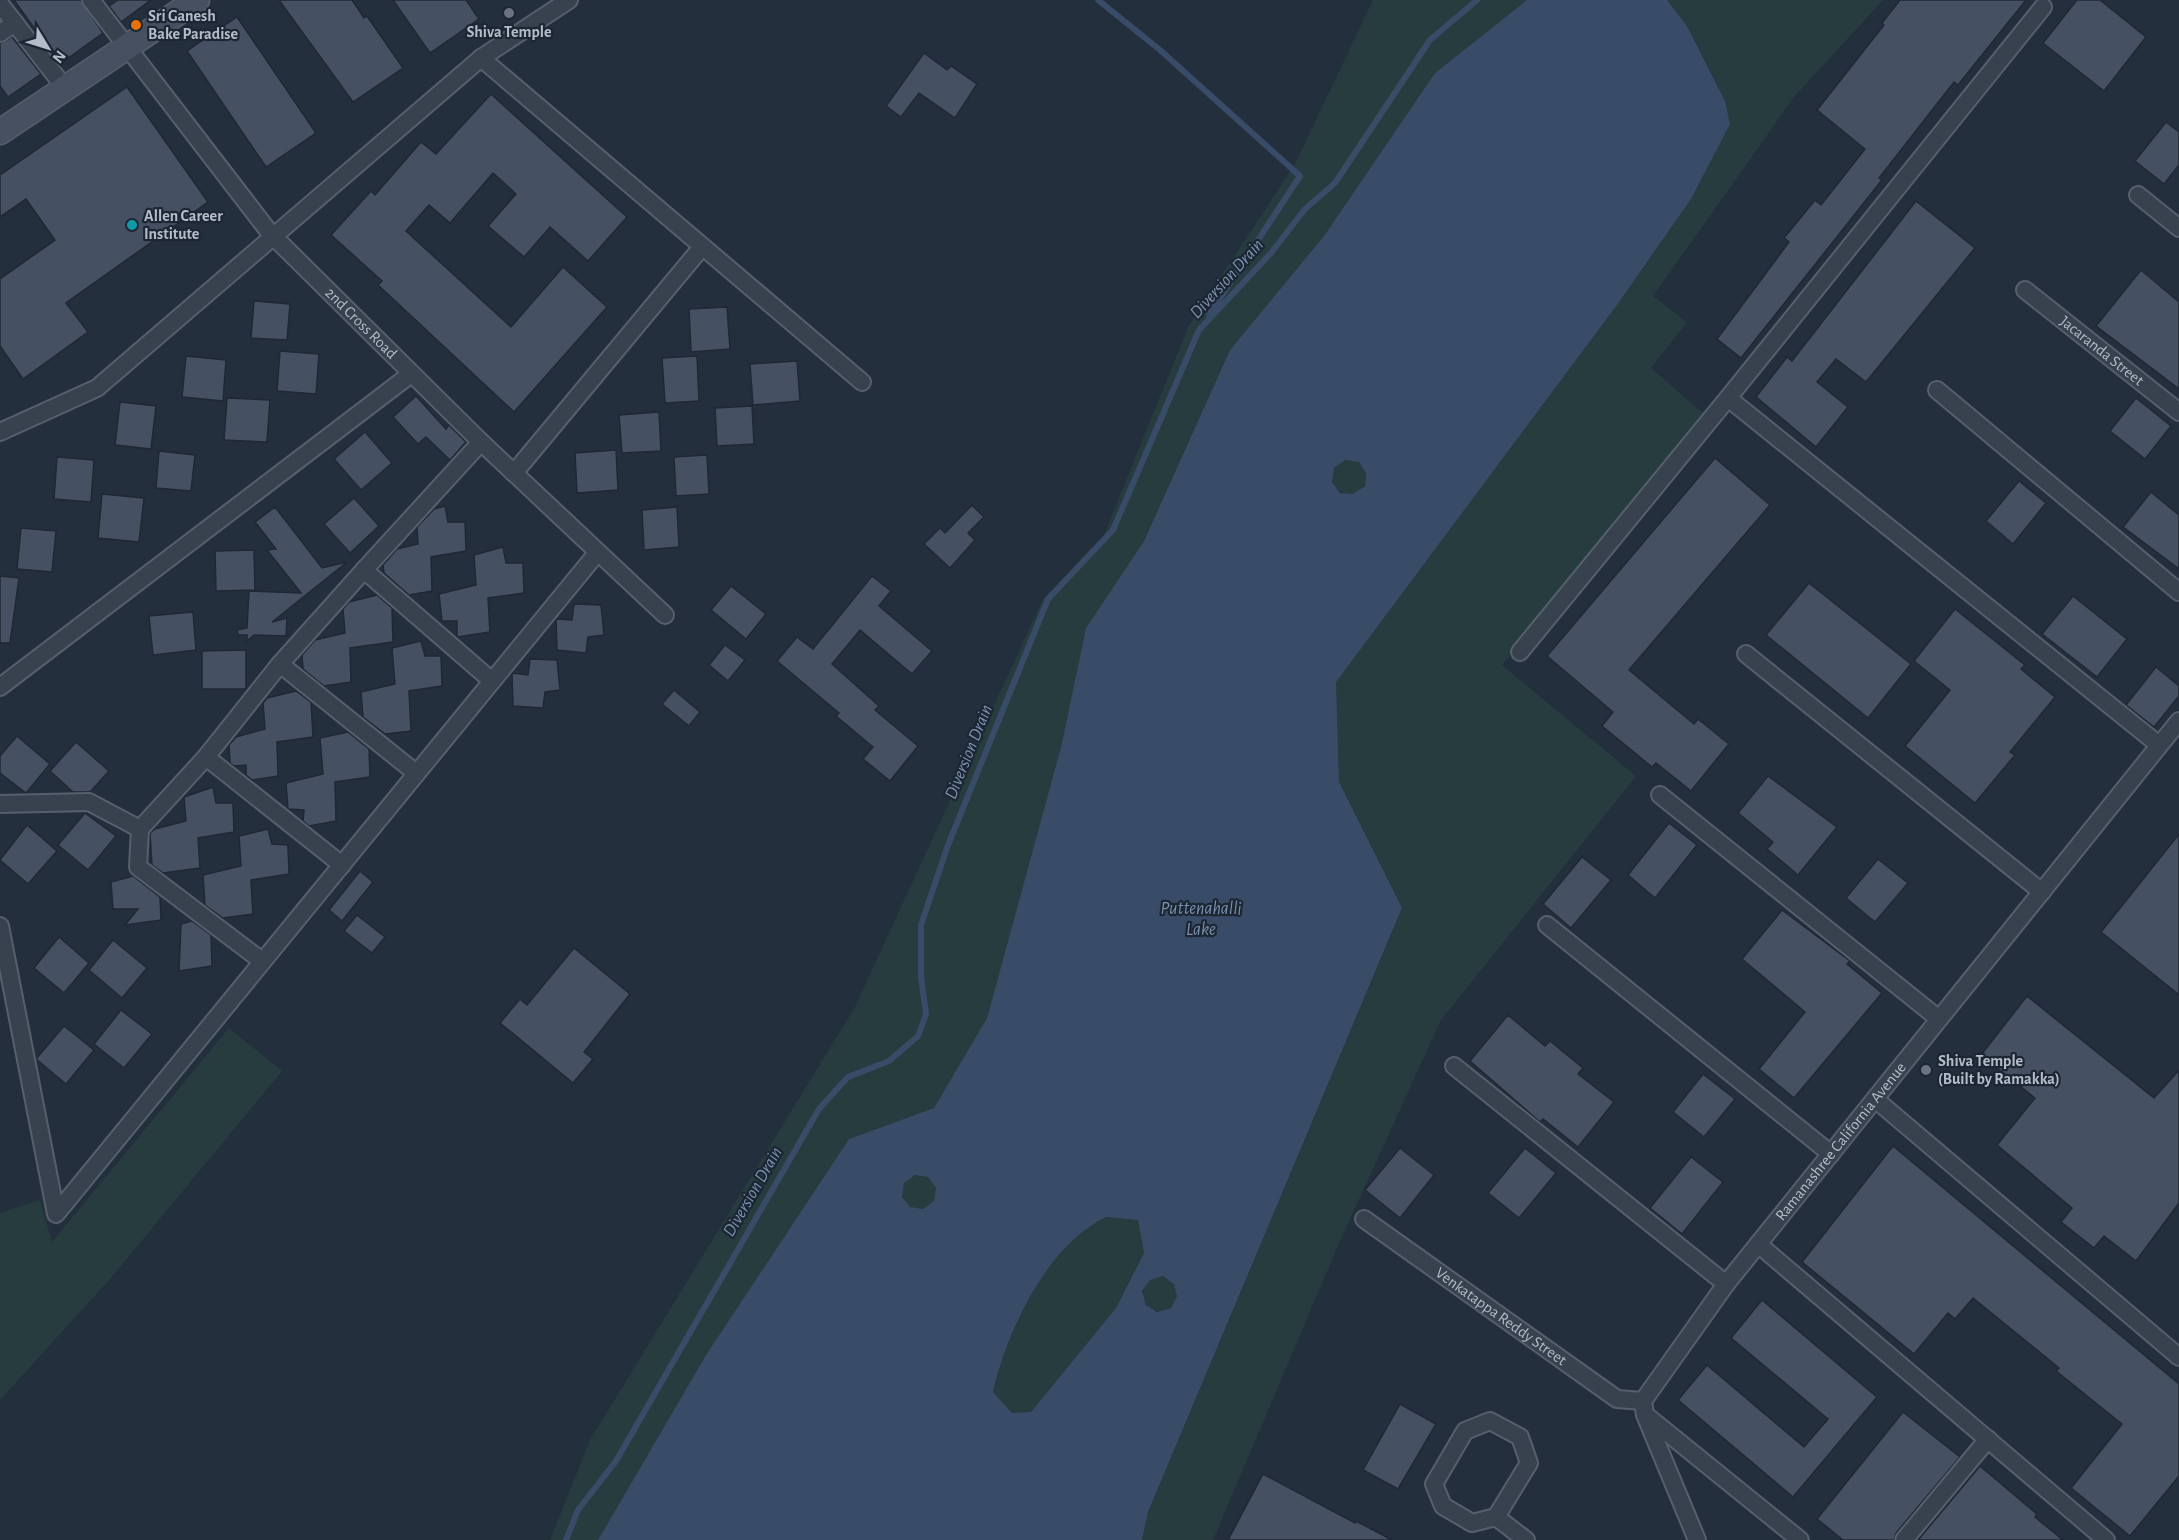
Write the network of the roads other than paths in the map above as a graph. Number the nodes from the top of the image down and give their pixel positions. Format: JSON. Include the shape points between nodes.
{"nodes":[{"id":1,"x":90,"y":0,"type":"edge"},
{"id":2,"x":569,"y":0,"type":"edge"},
{"id":3,"x":185,"y":3,"type":"edge"},
{"id":4,"x":0,"y":4,"type":"edge"},
{"id":5,"x":2043,"y":7,"type":"dead end"},
{"id":6,"x":15,"y":23,"type":"junction"},
{"id":7,"x":0,"y":33,"type":"edge"},
{"id":8,"x":125,"y":48,"type":"junction"},
{"id":9,"x":481,"y":58,"type":"junction"},
{"id":10,"x":65,"y":88,"type":"junction"},
{"id":11,"x":0,"y":132,"type":"edge"},
{"id":12,"x":2138,"y":195,"type":"dead end"},
{"id":13,"x":2179,"y":228,"type":"edge"},
{"id":14,"x":274,"y":236,"type":"junction"},
{"id":15,"x":702,"y":247,"type":"junction"},
{"id":16,"x":2025,"y":290,"type":"dead end"},
{"id":17,"x":411,"y":374,"type":"junction"},
{"id":18,"x":862,"y":382,"type":"dead end"},
{"id":19,"x":1937,"y":390,"type":"dead end"},
{"id":20,"x":1728,"y":398,"type":"junction"},
{"id":21,"x":2179,"y":412,"type":"edge"},
{"id":22,"x":0,"y":432,"type":"edge"},
{"id":23,"x":481,"y":442,"type":"junction"},
{"id":24,"x":514,"y":473,"type":"junction"},
{"id":25,"x":597,"y":553,"type":"junction"},
{"id":26,"x":364,"y":570,"type":"junction"},
{"id":27,"x":2179,"y":592,"type":"edge"},
{"id":28,"x":665,"y":615,"type":"dead end"},
{"id":29,"x":1520,"y":652,"type":"dead end"},
{"id":30,"x":1746,"y":654,"type":"dead end"},
{"id":31,"x":280,"y":664,"type":"junction"},
{"id":32,"x":492,"y":681,"type":"junction"},
{"id":33,"x":0,"y":687,"type":"edge"},
{"id":34,"x":2179,"y":721,"type":"edge"},
{"id":35,"x":2159,"y":745,"type":"junction"},
{"id":36,"x":207,"y":757,"type":"junction"},
{"id":37,"x":416,"y":773,"type":"junction"},
{"id":38,"x":1660,"y":795,"type":"dead end"},
{"id":39,"x":0,"y":804,"type":"edge"},
{"id":40,"x":140,"y":829,"type":"junction"},
{"id":41,"x":342,"y":865,"type":"junction"},
{"id":42,"x":2042,"y":892,"type":"junction"},
{"id":43,"x":1546,"y":925,"type":"dead end"},
{"id":44,"x":0,"y":926,"type":"edge"},
{"id":45,"x":262,"y":961,"type":"junction"},
{"id":46,"x":1939,"y":1019,"type":"junction"},
{"id":47,"x":1454,"y":1066,"type":"dead end"},
{"id":48,"x":1875,"y":1099,"type":"junction"},
{"id":49,"x":1831,"y":1154,"type":"junction"},
{"id":50,"x":1364,"y":1219,"type":"dead end"},
{"id":51,"x":1758,"y":1244,"type":"junction"},
{"id":52,"x":1726,"y":1284,"type":"junction"},
{"id":53,"x":2179,"y":1357,"type":"edge"},
{"id":54,"x":1644,"y":1408,"type":"junction"},
{"id":55,"x":1988,"y":1439,"type":"junction"},
{"id":56,"x":1496,"y":1517,"type":"junction"},
{"id":57,"x":1526,"y":1540,"type":"edge"},
{"id":58,"x":1697,"y":1540,"type":"edge"},
{"id":59,"x":1800,"y":1540,"type":"edge"},
{"id":60,"x":1904,"y":1540,"type":"edge"},
{"id":61,"x":2106,"y":1540,"type":"edge"}],
"edges":[{"from":1,"to":8,"type":"street","name":"2nd Cross Road"},
{"from":2,"to":9,"type":"street"},
{"from":3,"to":8,"type":"street"},
{"from":4,"to":6,"type":"street"},
{"from":5,"to":20,"type":"street"},
{"from":6,"to":7,"type":"street"},
{"from":6,"to":10,"type":"street"},
{"from":8,"to":10,"type":"street"},
{"from":8,"to":14,"type":"street","name":"2nd Cross Road"},
{"from":9,"to":14,"type":"street"},
{"from":9,"to":15,"type":"street"},
{"from":10,"to":11,"type":"street"},
{"from":12,"to":13,"type":"street"},
{"from":14,"to":17,"type":"street","name":"2nd Cross Road"},
{"from":14,"to":22,"type":"street","via":[[97,387]]},
{"from":15,"to":18,"type":"street"},
{"from":15,"to":24,"type":"street"},
{"from":16,"to":21,"type":"street","name":"Jacaranda Street"},
{"from":17,"to":23,"type":"street","name":"2nd Cross Road"},
{"from":17,"to":33,"type":"street"},
{"from":19,"to":27,"type":"street"},
{"from":20,"to":29,"type":"street"},
{"from":20,"to":35,"type":"street"},
{"from":23,"to":24,"type":"street","name":"2nd Cross Road"},
{"from":23,"to":26,"type":"street"},
{"from":24,"to":25,"type":"street","name":"2nd Cross Road"},
{"from":25,"to":28,"type":"street","name":"2nd Cross Road"},
{"from":25,"to":32,"type":"street"},
{"from":26,"to":31,"type":"street"},
{"from":26,"to":32,"type":"street"},
{"from":30,"to":42,"type":"street"},
{"from":31,"to":36,"type":"street"},
{"from":31,"to":37,"type":"street"},
{"from":32,"to":37,"type":"street"},
{"from":34,"to":35,"type":"street","name":"Ramanashree California Avenue"},
{"from":35,"to":42,"type":"street","name":"Ramanashree California Avenue"},
{"from":36,"to":40,"type":"street"},
{"from":36,"to":41,"type":"street"},
{"from":37,"to":41,"type":"street"},
{"from":38,"to":46,"type":"street"},
{"from":39,"to":40,"type":"street","via":[[89,802]]},
{"from":40,"to":45,"type":"street","via":[[138,867]]},
{"from":41,"to":45,"type":"street"},
{"from":42,"to":46,"type":"street","name":"Ramanashree California Avenue"},
{"from":43,"to":49,"type":"street"},
{"from":44,"to":45,"type":"street","via":[[56,1214]]},
{"from":46,"to":48,"type":"street","name":"Ramanashree California Avenue"},
{"from":47,"to":52,"type":"street"},
{"from":48,"to":49,"type":"street","name":"Ramanashree California Avenue"},
{"from":48,"to":53,"type":"street"},
{"from":49,"to":51,"type":"street","name":"Ramanashree California Avenue"},
{"from":50,"to":54,"type":"street","name":"Venkatappa Reddy Street","via":[[1617,1399]]},
{"from":51,"to":52,"type":"street","name":"Ramanashree California Avenue"},
{"from":51,"to":55,"type":"street"},
{"from":52,"to":54,"type":"street","name":"Ramanashree California Avenue"},
{"from":54,"to":58,"type":"street"},
{"from":54,"to":59,"type":"street"},
{"from":55,"to":60,"type":"street"},
{"from":55,"to":61,"type":"street"},
{"from":56,"to":56,"type":"street","via":[[1529,1463],[1520,1437],[1490,1421],[1465,1431],[1434,1484],[1443,1506],[1473,1522]]},
{"from":56,"to":57,"type":"street"}]}
